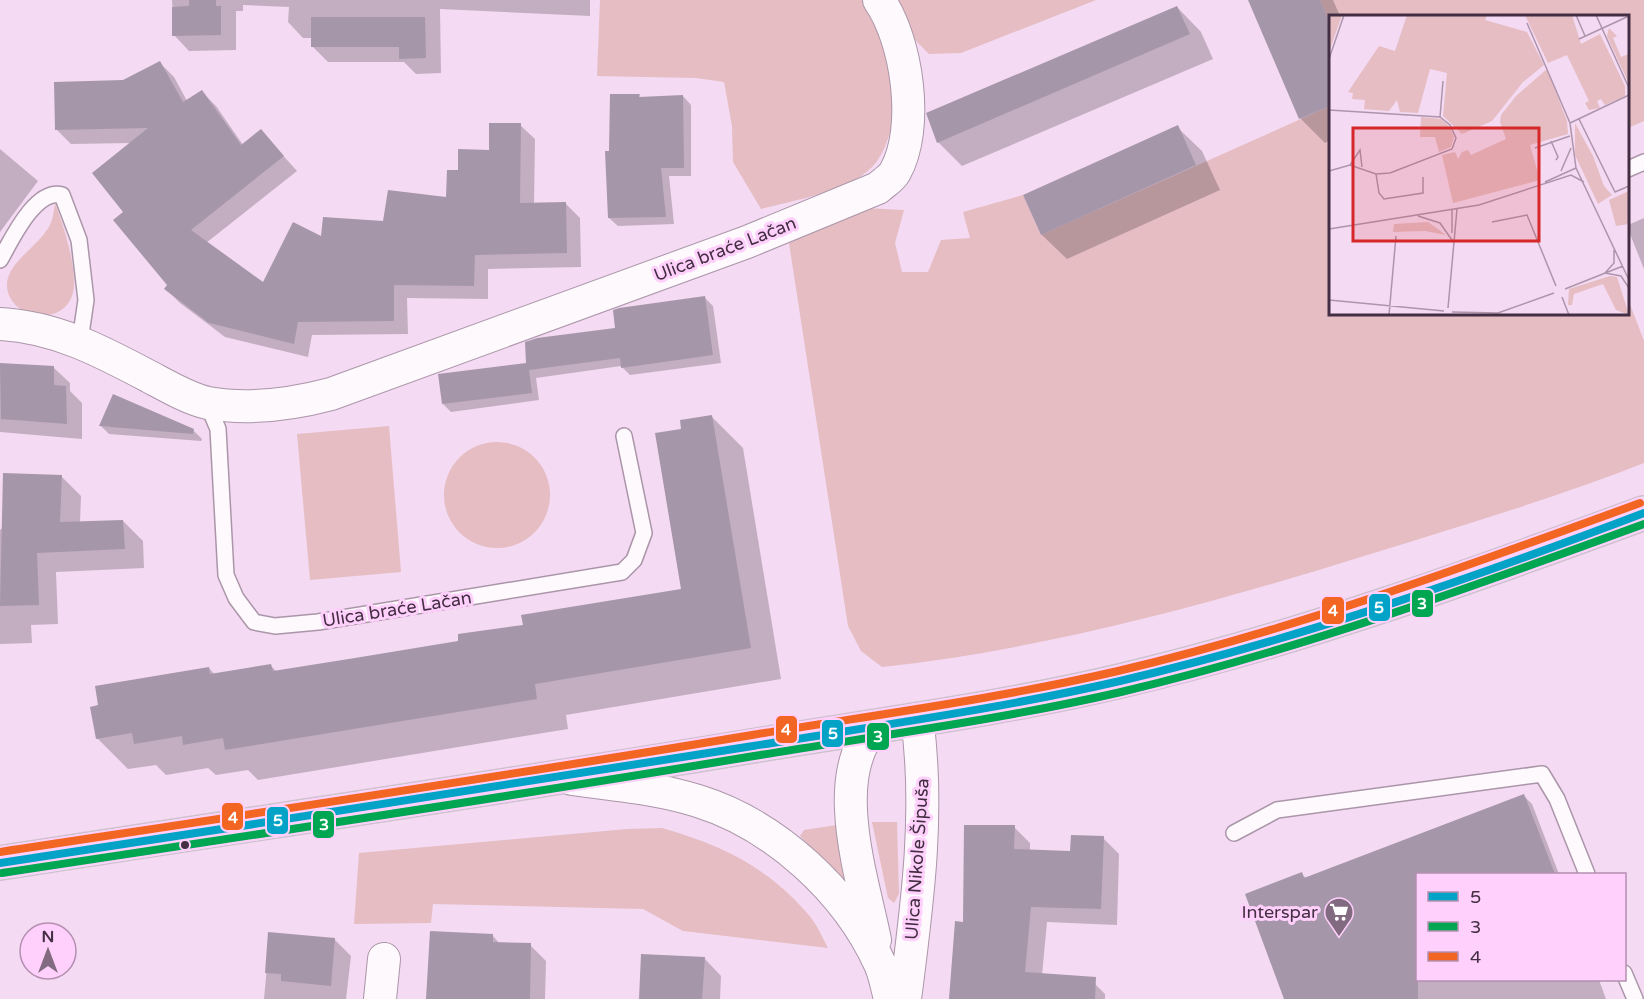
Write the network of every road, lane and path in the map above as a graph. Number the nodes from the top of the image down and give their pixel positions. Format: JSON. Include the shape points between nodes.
{"nodes":[{"id":1,"x":879,"y":0,"type":"edge"},
{"id":2,"x":1644,"y":162,"type":"edge"},
{"id":3,"x":1629,"y":169,"type":"edge"},
{"id":4,"x":0,"y":261,"type":"edge"},
{"id":5,"x":0,"y":324,"type":"edge"},
{"id":6,"x":80,"y":341,"type":"junction"},
{"id":7,"x":207,"y":403,"type":"junction"},
{"id":8,"x":624,"y":436,"type":"dead end"},
{"id":9,"x":1644,"y":513,"type":"edge"},
{"id":10,"x":918,"y":719,"type":"junction"},
{"id":11,"x":875,"y":726,"type":"junction"},
{"id":12,"x":563,"y":778,"type":"junction"},
{"id":13,"x":1234,"y":833,"type":"dead end"},
{"id":14,"x":0,"y":863,"type":"edge"},
{"id":15,"x":1587,"y":873,"type":"edge"},
{"id":16,"x":384,"y":959,"type":"dead end"},
{"id":17,"x":880,"y":965,"type":"junction"},
{"id":18,"x":1626,"y":977,"type":"edge"},
{"id":19,"x":380,"y":999,"type":"edge"},
{"id":20,"x":890,"y":999,"type":"edge"},
{"id":21,"x":905,"y":999,"type":"edge"},
{"id":22,"x":1635,"y":999,"type":"edge"}],
"edges":[{"from":1,"to":7,"type":"street","name":"Ulica braće Lačan","via":[[900,45],[908,87],[903,147],[894,175],[878,188],[747,242],[331,394],[300,402]]},
{"from":2,"to":3,"type":"lane"},
{"from":4,"to":6,"type":"lane","via":[[36,205],[54,194],[62,195],[79,240],[86,300]]},
{"from":5,"to":6,"type":"street","name":"Ulica braće Lačan"},
{"from":6,"to":7,"type":"street","name":"Ulica braće Lačan"},
{"from":7,"to":8,"type":"lane","name":"Ulica braće Lačan","via":[[218,429],[226,575],[236,598],[254,622],[275,626],[622,572],[634,560],[644,533]]},
{"from":9,"to":10,"type":"main road","via":[[1501,566],[1210,658],[1053,695]]},
{"from":10,"to":11,"type":"main road"},
{"from":10,"to":21,"type":"street","name":"Ulica Nikole Šipuša","via":[[923,812]]},
{"from":11,"to":12,"type":"main road"},
{"from":11,"to":17,"type":"street","name":"Ulica Nikole Šipuša","via":[[856,754],[850,792],[851,816]]},
{"from":12,"to":14,"type":"main road"},
{"from":12,"to":17,"type":"street","name":"Ulica Nikole Šipuša","via":[[665,792],[700,801],[742,820],[797,859],[835,894],[859,926]]},
{"from":13,"to":15,"type":"lane","via":[[1277,810],[1542,774],[1557,799]]},
{"from":16,"to":19,"type":"street"},
{"from":17,"to":20,"type":"street","name":"Ulica Nikole Šipuša"},
{"from":18,"to":22,"type":"lane"}]}
